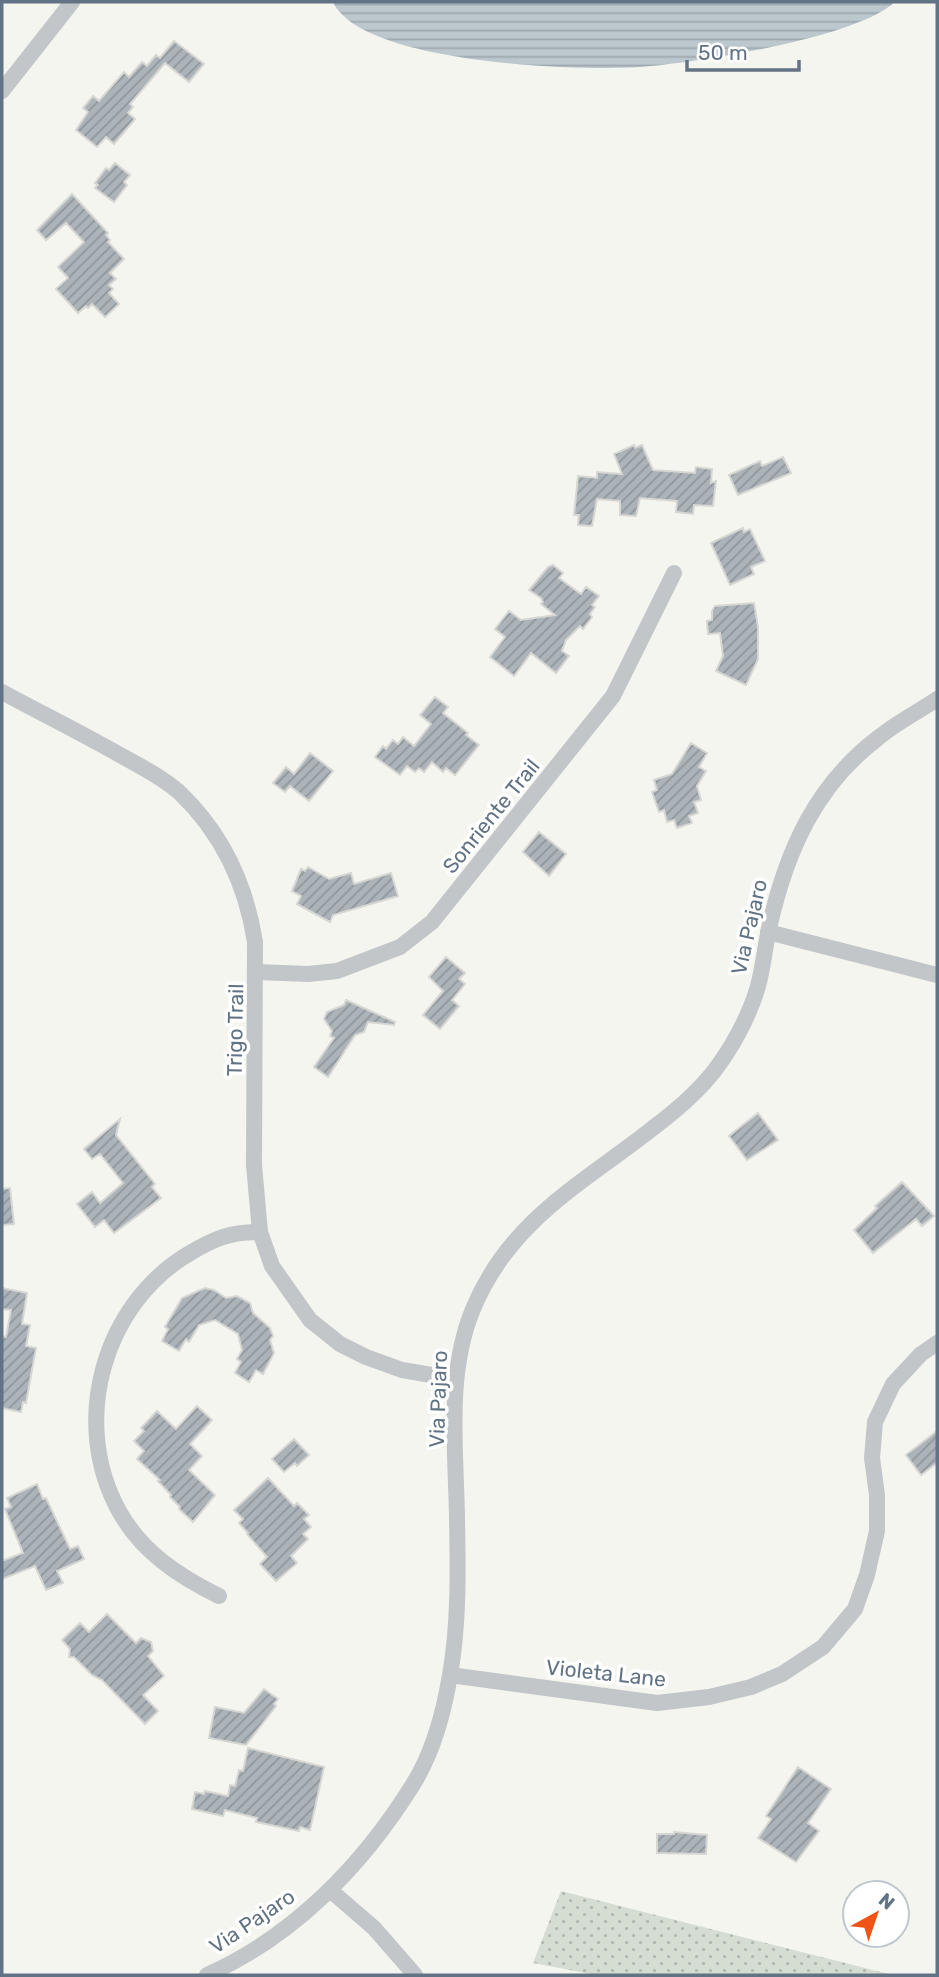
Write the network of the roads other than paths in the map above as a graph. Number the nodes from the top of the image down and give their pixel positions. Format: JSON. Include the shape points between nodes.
{"nodes":[{"id":1,"x":72,"y":2,"type":"edge"},
{"id":2,"x":2,"y":91,"type":"edge"},
{"id":3,"x":674,"y":573,"type":"dead end"},
{"id":4,"x":2,"y":692,"type":"edge"},
{"id":5,"x":937,"y":699,"type":"edge"},
{"id":6,"x":768,"y":932,"type":"junction"},
{"id":7,"x":257,"y":972,"type":"junction"},
{"id":8,"x":937,"y":975,"type":"edge"},
{"id":9,"x":260,"y":1232,"type":"junction"},
{"id":10,"x":937,"y":1343,"type":"edge"},
{"id":11,"x":455,"y":1383,"type":"junction"},
{"id":12,"x":219,"y":1596,"type":"dead end"},
{"id":13,"x":450,"y":1675,"type":"junction"},
{"id":14,"x":330,"y":1890,"type":"junction"},
{"id":15,"x":207,"y":1975,"type":"edge"},
{"id":16,"x":415,"y":1975,"type":"edge"}],
"edges":[{"from":1,"to":2,"type":"street"},
{"from":3,"to":7,"type":"street","name":"Sonriente Trail","via":[[613,696],[432,922],[400,947],[337,971]]},
{"from":4,"to":7,"type":"street","name":"Trigo Trail","via":[[153,774],[178,791],[206,821],[226,852],[250,909]]},
{"from":5,"to":6,"type":"street","name":"Via Pajaro","via":[[877,738],[813,808],[778,888]]},
{"from":6,"to":8,"type":"street"},
{"from":6,"to":11,"type":"street","name":"Via Pajaro","via":[[759,982],[719,1065],[680,1107],[549,1205],[516,1238],[491,1272],[474,1307],[461,1342]]},
{"from":7,"to":9,"type":"street","name":"Trigo Trail","via":[[254,1165]]},
{"from":9,"to":11,"type":"street","name":"Trigo Trail","via":[[277,1274],[324,1332],[366,1357]]},
{"from":9,"to":12,"type":"street","via":[[220,1237],[177,1260],[142,1290],[118,1329],[102,1373],[96,1420],[102,1469],[119,1511],[163,1563]]},
{"from":10,"to":13,"type":"street","name":"Violeta Lane","via":[[893,1384],[875,1422],[872,1458],[877,1531],[867,1575],[855,1609],[823,1647],[782,1674],[751,1687],[709,1698],[657,1703]]},
{"from":11,"to":13,"type":"street","name":"Via Pajaro","via":[[458,1580]]},
{"from":13,"to":14,"type":"street","name":"Via Pajaro","via":[[436,1730],[414,1784],[352,1868]]},
{"from":14,"to":15,"type":"street","name":"Via Pajaro","via":[[281,1932]]},
{"from":14,"to":16,"type":"street","via":[[373,1928]]}]}
